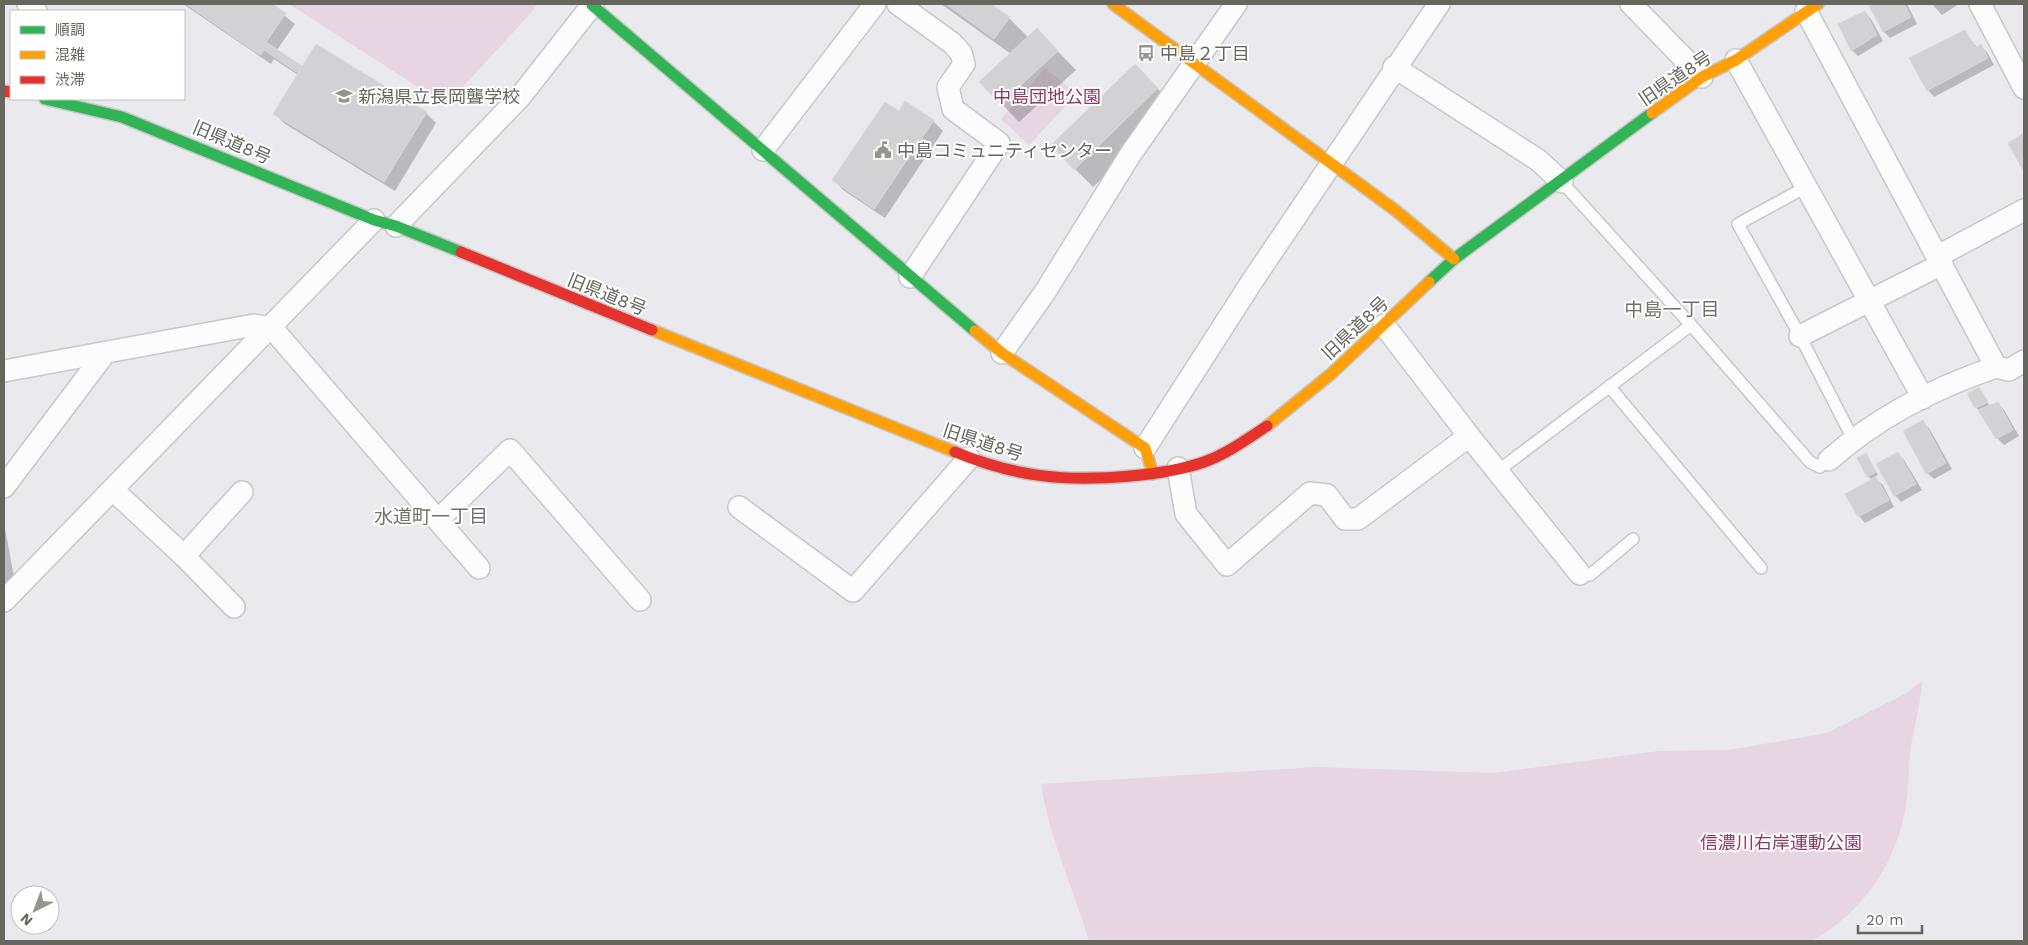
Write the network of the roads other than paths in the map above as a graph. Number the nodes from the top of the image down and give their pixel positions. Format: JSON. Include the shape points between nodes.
{"nodes":[{"id":1,"x":592,"y":4,"type":"edge"},
{"id":2,"x":875,"y":4,"type":"edge"},
{"id":3,"x":898,"y":4,"type":"edge"},
{"id":4,"x":1113,"y":4,"type":"edge"},
{"id":5,"x":1236,"y":4,"type":"edge"},
{"id":6,"x":1439,"y":4,"type":"edge"},
{"id":7,"x":1631,"y":4,"type":"edge"},
{"id":8,"x":1980,"y":4,"type":"edge"},
{"id":9,"x":1803,"y":9,"type":"edge"},
{"id":10,"x":1736,"y":60,"type":"junction"},
{"id":11,"x":1195,"y":64,"type":"junction"},
{"id":12,"x":1394,"y":67,"type":"junction"},
{"id":13,"x":1702,"y":77,"type":"junction"},
{"id":14,"x":2024,"y":88,"type":"edge"},
{"id":15,"x":53,"y":100,"type":"edge"},
{"id":16,"x":120,"y":108,"type":"edge"},
{"id":17,"x":763,"y":150,"type":"junction"},
{"id":18,"x":1331,"y":165,"type":"junction"},
{"id":19,"x":1562,"y":182,"type":"junction"},
{"id":20,"x":1806,"y":187,"type":"junction"},
{"id":21,"x":2024,"y":210,"type":"edge"},
{"id":22,"x":374,"y":220,"type":"junction"},
{"id":23,"x":396,"y":226,"type":"junction"},
{"id":24,"x":1454,"y":259,"type":"junction"},
{"id":25,"x":1940,"y":260,"type":"junction"},
{"id":26,"x":910,"y":277,"type":"junction"},
{"id":27,"x":1869,"y":302,"type":"junction"},
{"id":28,"x":1384,"y":325,"type":"junction"},
{"id":29,"x":1691,"y":325,"type":"junction"},
{"id":30,"x":272,"y":328,"type":"junction"},
{"id":31,"x":1800,"y":336,"type":"junction"},
{"id":32,"x":105,"y":353,"type":"junction"},
{"id":33,"x":1002,"y":353,"type":"junction"},
{"id":34,"x":2024,"y":361,"type":"edge"},
{"id":35,"x":1996,"y":367,"type":"junction"},
{"id":36,"x":4,"y":371,"type":"edge"},
{"id":37,"x":1609,"y":386,"type":"junction"},
{"id":38,"x":1923,"y":398,"type":"junction"},
{"id":39,"x":1469,"y":436,"type":"junction"},
{"id":40,"x":1852,"y":439,"type":"junction"},
{"id":41,"x":1145,"y":448,"type":"junction"},
{"id":42,"x":969,"y":458,"type":"junction"},
{"id":43,"x":1829,"y":460,"type":"joint"},
{"id":44,"x":1178,"y":468,"type":"junction"},
{"id":45,"x":1499,"y":470,"type":"junction"},
{"id":46,"x":1153,"y":474,"type":"junction"},
{"id":47,"x":4,"y":487,"type":"edge"},
{"id":48,"x":113,"y":490,"type":"junction"},
{"id":49,"x":242,"y":492,"type":"dead end"},
{"id":50,"x":739,"y":507,"type":"dead end"},
{"id":51,"x":439,"y":520,"type":"junction"},
{"id":52,"x":1633,"y":539,"type":"dead end"},
{"id":53,"x":184,"y":556,"type":"junction"},
{"id":54,"x":479,"y":568,"type":"dead end"},
{"id":55,"x":1761,"y":568,"type":"dead end"},
{"id":56,"x":1580,"y":574,"type":"joint"},
{"id":57,"x":640,"y":600,"type":"dead end"},
{"id":58,"x":4,"y":601,"type":"edge"},
{"id":59,"x":234,"y":607,"type":"dead end"}],
"edges":[{"from":1,"to":17,"type":"street"},
{"from":1,"to":23,"type":"street","via":[[520,97]]},
{"from":2,"to":17,"type":"street"},
{"from":3,"to":26,"type":"street","via":[[961,53],[964,64],[948,87],[953,109],[998,143]]},
{"from":4,"to":11,"type":"street"},
{"from":5,"to":11,"type":"street"},
{"from":6,"to":12,"type":"street"},
{"from":7,"to":13,"type":"street"},
{"from":8,"to":14,"type":"street"},
{"from":9,"to":10,"type":"street","name":"旧県道8号"},
{"from":9,"to":25,"type":"street"},
{"from":10,"to":13,"type":"street","name":"旧県道8号"},
{"from":10,"to":20,"type":"street"},
{"from":11,"to":18,"type":"street"},
{"from":11,"to":33,"type":"street","via":[[1130,155],[1045,292]]},
{"from":12,"to":18,"type":"street"},
{"from":12,"to":19,"type":"street","via":[[1538,160]]},
{"from":13,"to":19,"type":"street","name":"旧県道8号"},
{"from":15,"to":16,"type":"street","name":"旧県道8号"},
{"from":16,"to":22,"type":"street","name":"旧県道8号"},
{"from":17,"to":26,"type":"street"},
{"from":18,"to":24,"type":"street","via":[[1395,210]]},
{"from":18,"to":41,"type":"street"},
{"from":19,"to":24,"type":"street","name":"旧県道8号"},
{"from":19,"to":29,"type":"lane"},
{"from":20,"to":27,"type":"street"},
{"from":20,"to":31,"type":"lane","via":[[1738,224]]},
{"from":21,"to":25,"type":"street"},
{"from":22,"to":23,"type":"street","name":"旧県道8号"},
{"from":22,"to":30,"type":"street"},
{"from":23,"to":42,"type":"street","name":"旧県道8号"},
{"from":24,"to":28,"type":"street","name":"旧県道8号"},
{"from":25,"to":27,"type":"street"},
{"from":25,"to":35,"type":"street"},
{"from":26,"to":33,"type":"street"},
{"from":27,"to":31,"type":"street"},
{"from":27,"to":38,"type":"street"},
{"from":28,"to":39,"type":"street"},
{"from":28,"to":44,"type":"street","name":"旧県道8号","via":[[1277,420],[1226,452],[1204,462]]},
{"from":29,"to":37,"type":"lane"},
{"from":29,"to":43,"type":"lane","via":[[1810,462],[1820,467]]},
{"from":30,"to":32,"type":"street","via":[[254,325]]},
{"from":30,"to":48,"type":"street"},
{"from":30,"to":51,"type":"street"},
{"from":31,"to":40,"type":"lane"},
{"from":32,"to":36,"type":"street"},
{"from":32,"to":47,"type":"street"},
{"from":33,"to":41,"type":"street"},
{"from":34,"to":35,"type":"street","via":[[2009,370]]},
{"from":35,"to":38,"type":"street"},
{"from":37,"to":45,"type":"lane"},
{"from":37,"to":55,"type":"lane"},
{"from":38,"to":40,"type":"street"},
{"from":39,"to":44,"type":"street","via":[[1358,519],[1345,519],[1326,495],[1310,493],[1227,565],[1186,514]]},
{"from":39,"to":45,"type":"street"},
{"from":40,"to":43,"type":"street"},
{"from":41,"to":46,"type":"street"},
{"from":42,"to":46,"type":"street","name":"旧県道8号","via":[[1014,472],[1055,479],[1089,480]]},
{"from":42,"to":50,"type":"street","via":[[853,592]]},
{"from":44,"to":46,"type":"street","name":"旧県道8号"},
{"from":45,"to":56,"type":"street"},
{"from":48,"to":53,"type":"street"},
{"from":48,"to":58,"type":"street"},
{"from":49,"to":53,"type":"street"},
{"from":51,"to":54,"type":"street"},
{"from":51,"to":57,"type":"street","via":[[510,450]]},
{"from":52,"to":56,"type":"lane","via":[[1590,575]]},
{"from":53,"to":59,"type":"street"}]}
